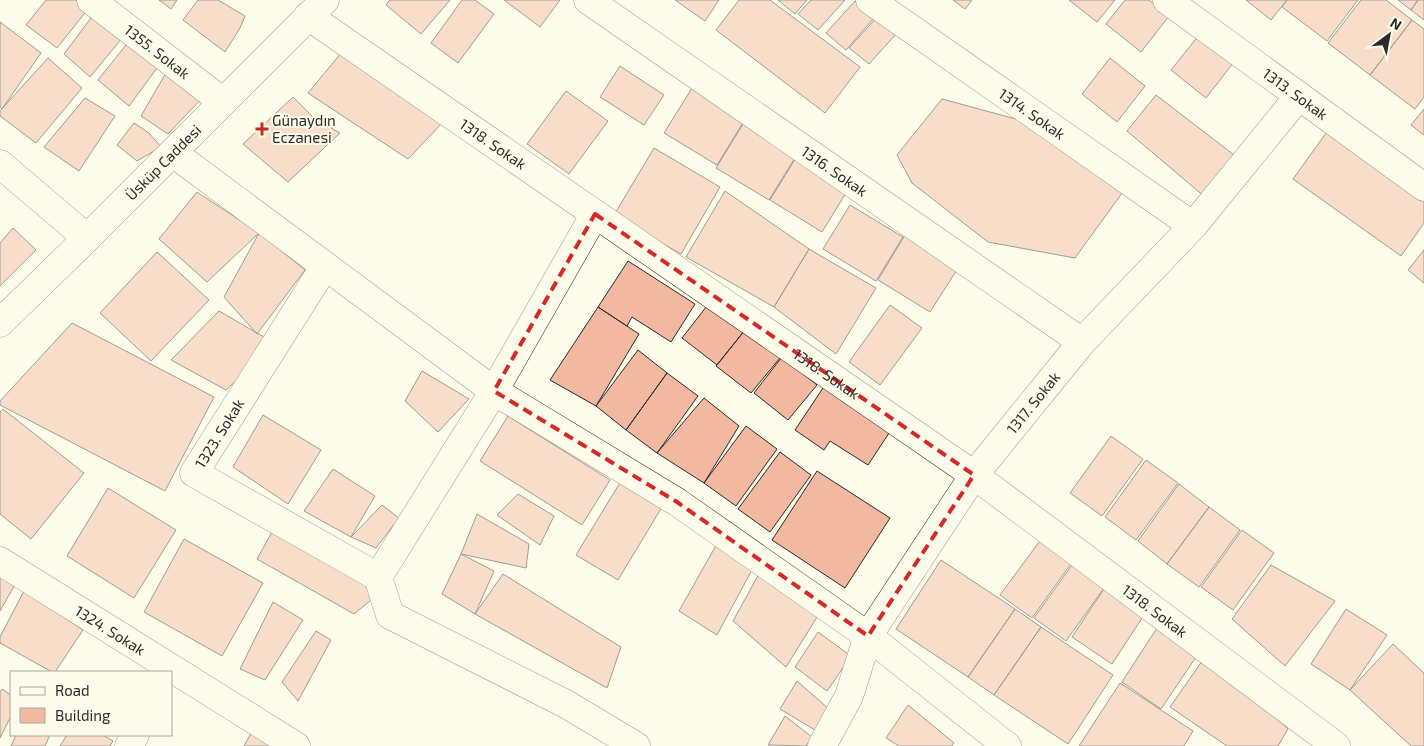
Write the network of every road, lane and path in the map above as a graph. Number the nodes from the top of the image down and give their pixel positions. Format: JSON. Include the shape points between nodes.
{"nodes":[{"id":1,"x":92,"y":0,"type":"edge"},
{"id":2,"x":588,"y":0,"type":"edge"},
{"id":3,"x":870,"y":0,"type":"edge"},
{"id":4,"x":1166,"y":0,"type":"edge"},
{"id":5,"x":316,"y":8,"type":"edge"},
{"id":6,"x":1299,"y":96,"type":"junction"},
{"id":7,"x":223,"y":102,"type":"junction"},
{"id":8,"x":172,"y":153,"type":"junction"},
{"id":9,"x":0,"y":164,"type":"edge"},
{"id":10,"x":1424,"y":187,"type":"edge"},
{"id":11,"x":595,"y":214,"type":"junction"},
{"id":12,"x":1193,"y":226,"type":"junction"},
{"id":13,"x":87,"y":238,"type":"junction"},
{"id":14,"x":325,"y":266,"type":"junction"},
{"id":15,"x":0,"y":323,"type":"edge"},
{"id":16,"x":1082,"y":342,"type":"junction"},
{"id":17,"x":494,"y":391,"type":"junction"},
{"id":18,"x":974,"y":475,"type":"junction"},
{"id":19,"x":0,"y":561,"type":"edge"},
{"id":20,"x":378,"y":577,"type":"junction"},
{"id":21,"x":868,"y":636,"type":"junction"},
{"id":22,"x":171,"y":670,"type":"edge"},
{"id":23,"x":296,"y":746,"type":"edge"},
{"id":24,"x":636,"y":746,"type":"edge"},
{"id":25,"x":822,"y":746,"type":"edge"},
{"id":26,"x":1007,"y":746,"type":"edge"},
{"id":27,"x":1336,"y":746,"type":"edge"}],
"edges":[{"from":1,"to":7,"type":"street","name":"1355. Sokak"},
{"from":2,"to":16,"type":"street","name":"1316. Sokak"},
{"from":3,"to":12,"type":"street","name":"1314. Sokak"},
{"from":4,"to":6,"type":"street","name":"1313. Sokak"},
{"from":5,"to":7,"type":"street","name":"Üsküp Caddesi"},
{"from":5,"to":11,"type":"street","name":"1318. Sokak"},
{"from":6,"to":10,"type":"street","name":"1313. Sokak"},
{"from":6,"to":12,"type":"street","name":"1317. Sokak"},
{"from":7,"to":8,"type":"street","name":"Üsküp Caddesi"},
{"from":8,"to":13,"type":"street","name":"Üsküp Caddesi"},
{"from":8,"to":14,"type":"street"},
{"from":9,"to":13,"type":"street"},
{"from":11,"to":17,"type":"street"},
{"from":11,"to":18,"type":"street","name":"1318. Sokak"},
{"from":12,"to":16,"type":"street","name":"1317. Sokak"},
{"from":13,"to":15,"type":"street","name":"Üsküp Caddesi"},
{"from":14,"to":17,"type":"street"},
{"from":14,"to":20,"type":"street","name":"1323. Sokak","via":[[194,473]]},
{"from":16,"to":18,"type":"street","name":"1317. Sokak"},
{"from":17,"to":20,"type":"street"},
{"from":17,"to":21,"type":"street","via":[[678,502]]},
{"from":18,"to":21,"type":"street","name":"1317. Sokak"},
{"from":18,"to":27,"type":"street","name":"1318. Sokak"},
{"from":19,"to":22,"type":"street","name":"1324. Sokak"},
{"from":20,"to":24,"type":"street","via":[[390,615],[566,704]]},
{"from":21,"to":25,"type":"street","name":"1317. Sokak","via":[[849,696]]},
{"from":21,"to":26,"type":"street"},
{"from":22,"to":23,"type":"street","name":"1324. Sokak"}]}
